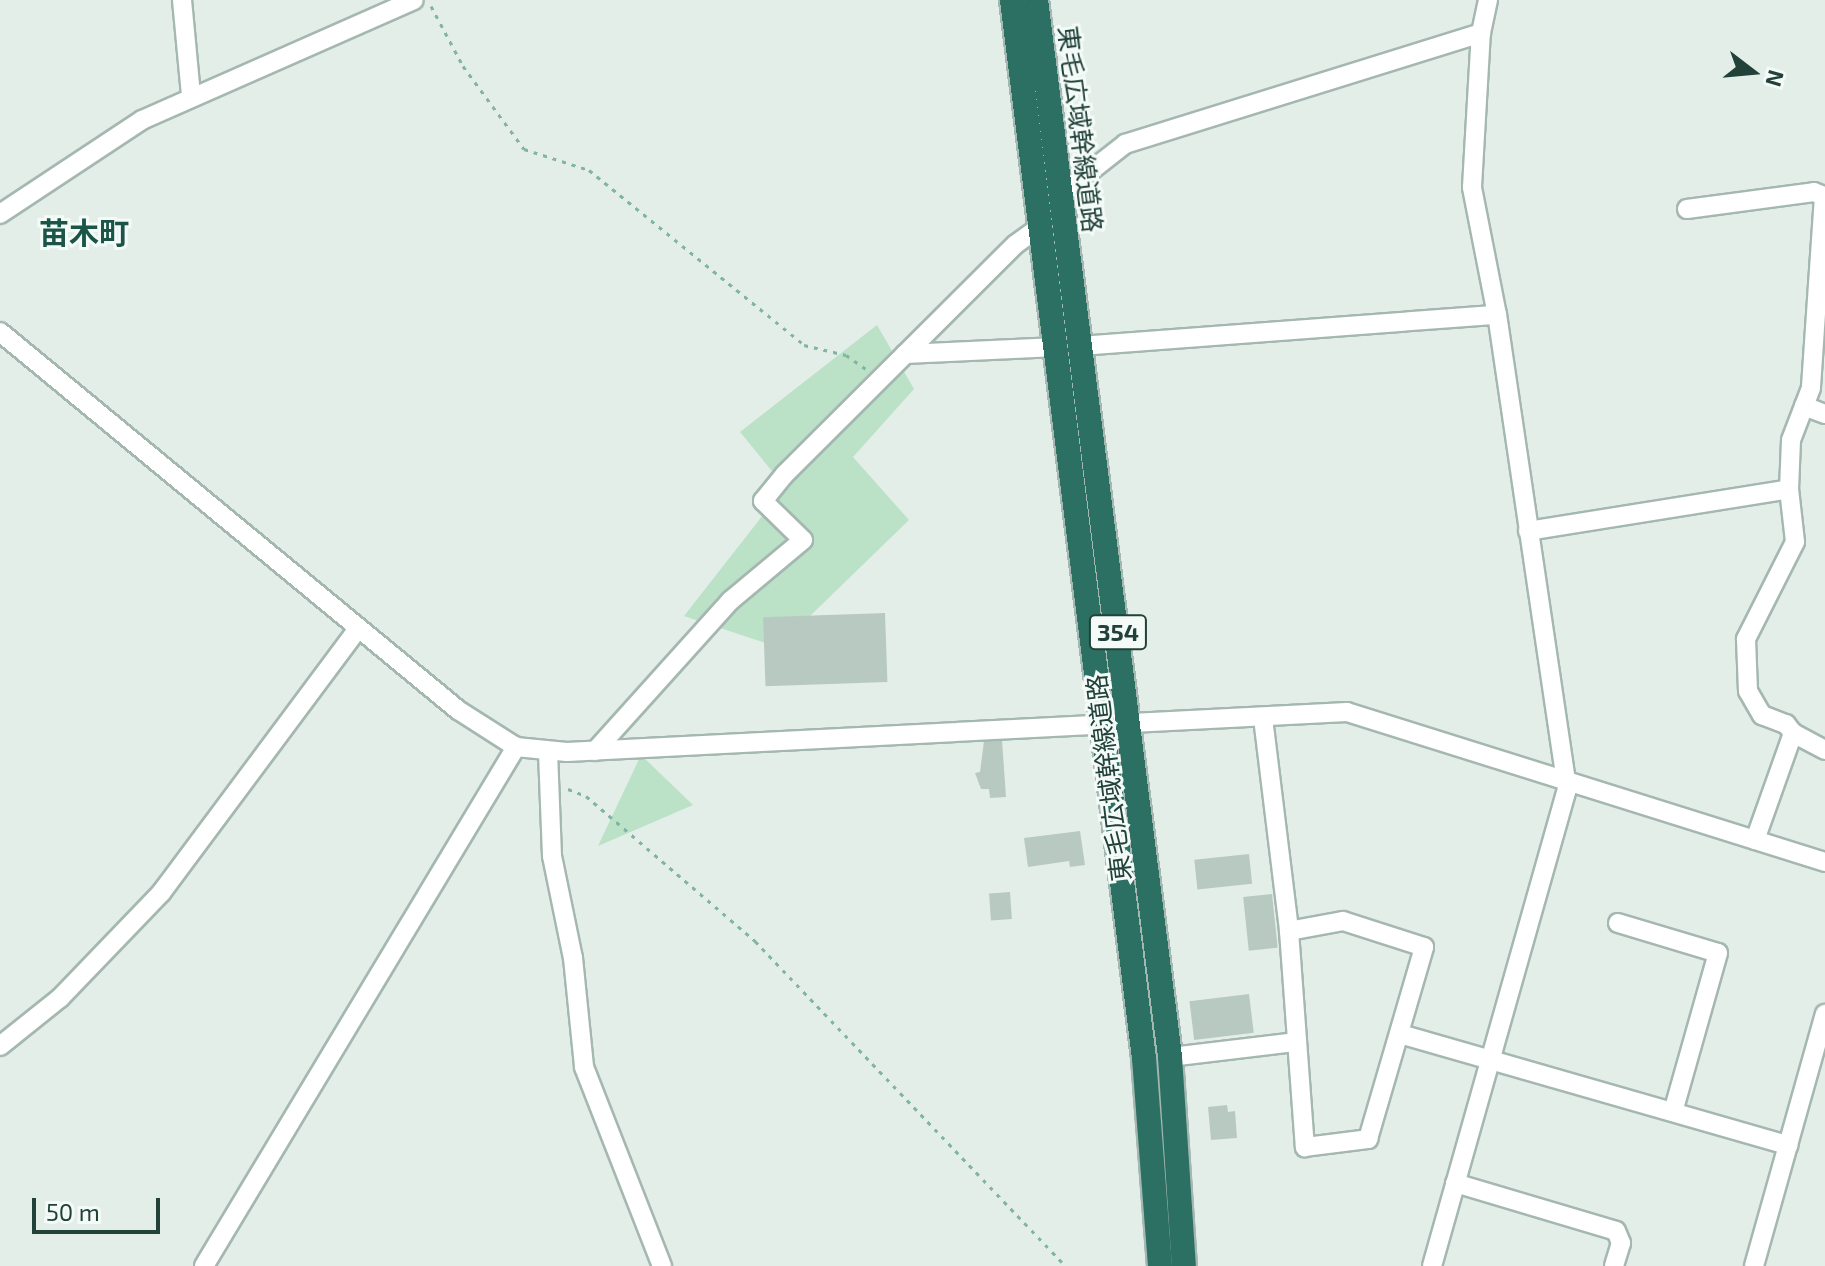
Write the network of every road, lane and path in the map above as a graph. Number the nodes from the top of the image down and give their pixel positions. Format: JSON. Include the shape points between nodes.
{"nodes":[{"id":1,"x":182,"y":0,"type":"edge"},
{"id":2,"x":414,"y":0,"type":"edge"},
{"id":3,"x":428,"y":0,"type":"edge"},
{"id":4,"x":1012,"y":0,"type":"edge"},
{"id":5,"x":1036,"y":0,"type":"edge"},
{"id":6,"x":1488,"y":0,"type":"edge"},
{"id":7,"x":1481,"y":33,"type":"junction"},
{"id":8,"x":191,"y":96,"type":"junction"},
{"id":9,"x":1060,"y":195,"type":"junction"},
{"id":10,"x":1687,"y":209,"type":"dead end"},
{"id":11,"x":0,"y":214,"type":"edge"},
{"id":12,"x":1042,"y":225,"type":"junction"},
{"id":13,"x":1497,"y":315,"type":"junction"},
{"id":14,"x":0,"y":332,"type":"edge"},
{"id":15,"x":1069,"y":346,"type":"junction"},
{"id":16,"x":905,"y":354,"type":"junction"},
{"id":17,"x":1825,"y":374,"type":"edge"},
{"id":18,"x":879,"y":378,"type":"junction"},
{"id":19,"x":1811,"y":388,"type":"junction"},
{"id":20,"x":1804,"y":406,"type":"junction"},
{"id":21,"x":1825,"y":414,"type":"edge"},
{"id":22,"x":1789,"y":489,"type":"junction"},
{"id":23,"x":1528,"y":531,"type":"junction"},
{"id":24,"x":358,"y":629,"type":"junction"},
{"id":25,"x":1263,"y":718,"type":"junction"},
{"id":26,"x":1131,"y":725,"type":"junction"},
{"id":27,"x":1103,"y":727,"type":"junction"},
{"id":28,"x":1791,"y":738,"type":"junction"},
{"id":29,"x":516,"y":747,"type":"junction"},
{"id":30,"x":1825,"y":750,"type":"edge"},
{"id":31,"x":595,"y":751,"type":"junction"},
{"id":32,"x":548,"y":752,"type":"junction"},
{"id":33,"x":1825,"y":762,"type":"edge"},
{"id":34,"x":548,"y":782,"type":"junction"},
{"id":35,"x":1567,"y":782,"type":"junction"},
{"id":36,"x":1755,"y":840,"type":"junction"},
{"id":37,"x":1825,"y":862,"type":"edge"},
{"id":38,"x":1618,"y":923,"type":"dead end"},
{"id":39,"x":1289,"y":931,"type":"junction"},
{"id":40,"x":1825,"y":1014,"type":"edge"},
{"id":41,"x":1400,"y":1034,"type":"junction"},
{"id":42,"x":1296,"y":1042,"type":"junction"},
{"id":43,"x":0,"y":1046,"type":"edge"},
{"id":44,"x":1170,"y":1057,"type":"junction"},
{"id":45,"x":1489,"y":1059,"type":"junction"},
{"id":46,"x":1673,"y":1112,"type":"junction"},
{"id":47,"x":1788,"y":1145,"type":"junction"},
{"id":48,"x":1455,"y":1183,"type":"junction"},
{"id":49,"x":204,"y":1266,"type":"edge"},
{"id":50,"x":662,"y":1266,"type":"edge"},
{"id":51,"x":1066,"y":1266,"type":"edge"},
{"id":52,"x":1160,"y":1266,"type":"edge"},
{"id":53,"x":1184,"y":1266,"type":"edge"},
{"id":54,"x":1432,"y":1266,"type":"edge"},
{"id":55,"x":1614,"y":1266,"type":"edge"},
{"id":56,"x":1754,"y":1266,"type":"edge"}],
"edges":[{"from":1,"to":8,"type":"street"},
{"from":2,"to":8,"type":"street"},
{"from":3,"to":18,"type":"path","via":[[463,66],[524,149],[589,170],[804,345],[846,355]]},
{"from":4,"to":12,"type":"highway","name":"東毛広域幹線道路","number":"354"},
{"from":5,"to":9,"type":"highway","name":"東毛広域幹線道路","number":"354"},
{"from":6,"to":7,"type":"street"},
{"from":7,"to":9,"type":"street","via":[[1125,144]]},
{"from":7,"to":13,"type":"street","via":[[1472,187]]},
{"from":8,"to":11,"type":"street","via":[[142,120]]},
{"from":9,"to":15,"type":"highway","name":"東毛広域幹線道路","number":"354"},
{"from":10,"to":19,"type":"street","via":[[1814,192],[1824,196]]},
{"from":12,"to":15,"type":"highway","name":"東毛広域幹線道路","number":"354"},
{"from":12,"to":16,"type":"street"},
{"from":13,"to":15,"type":"street"},
{"from":13,"to":23,"type":"street"},
{"from":14,"to":24,"type":"street"},
{"from":15,"to":16,"type":"street"},
{"from":15,"to":26,"type":"highway","name":"東毛広域幹線道路","number":"354"},
{"from":15,"to":27,"type":"highway","name":"東毛広域幹線道路","number":"354"},
{"from":16,"to":18,"type":"street"},
{"from":17,"to":19,"type":"street"},
{"from":18,"to":31,"type":"street","via":[[763,501],[803,540],[730,601]]},
{"from":19,"to":20,"type":"street"},
{"from":20,"to":21,"type":"street"},
{"from":20,"to":22,"type":"street","via":[[1791,440]]},
{"from":22,"to":23,"type":"street"},
{"from":22,"to":28,"type":"street","via":[[1795,542],[1746,639],[1748,691],[1762,715],[1786,724]]},
{"from":23,"to":35,"type":"street"},
{"from":24,"to":29,"type":"street","via":[[458,710]]},
{"from":24,"to":43,"type":"street","via":[[161,893],[60,998]]},
{"from":25,"to":26,"type":"street"},
{"from":25,"to":35,"type":"street","via":[[1347,712]]},
{"from":25,"to":39,"type":"street"},
{"from":26,"to":27,"type":"street"},
{"from":26,"to":44,"type":"highway","name":"東毛広域幹線道路","number":"354"},
{"from":27,"to":31,"type":"street"},
{"from":27,"to":52,"type":"highway","name":"東毛広域幹線道路","number":"354","via":[[1144,1058]]},
{"from":28,"to":30,"type":"street"},
{"from":28,"to":33,"type":"street"},
{"from":28,"to":36,"type":"street"},
{"from":29,"to":32,"type":"street"},
{"from":29,"to":49,"type":"street"},
{"from":31,"to":32,"type":"street"},
{"from":32,"to":34,"type":"street"},
{"from":34,"to":50,"type":"street","via":[[552,856],[573,958],[584,1067]]},
{"from":34,"to":51,"type":"path","via":[[586,796],[755,941]]},
{"from":35,"to":36,"type":"street"},
{"from":35,"to":45,"type":"street"},
{"from":36,"to":37,"type":"street"},
{"from":38,"to":46,"type":"street","via":[[1718,953]]},
{"from":39,"to":41,"type":"street","via":[[1343,921],[1424,947]]},
{"from":39,"to":42,"type":"street"},
{"from":40,"to":47,"type":"street"},
{"from":41,"to":42,"type":"street","via":[[1368,1139],[1305,1147]]},
{"from":41,"to":45,"type":"street"},
{"from":42,"to":44,"type":"street"},
{"from":44,"to":53,"type":"highway","name":"東毛広域幹線道路","number":"354"},
{"from":45,"to":46,"type":"street"},
{"from":45,"to":48,"type":"street"},
{"from":46,"to":47,"type":"street"},
{"from":47,"to":56,"type":"street"},
{"from":48,"to":54,"type":"street"},
{"from":48,"to":55,"type":"street","via":[[1616,1231],[1621,1243]]}]}
